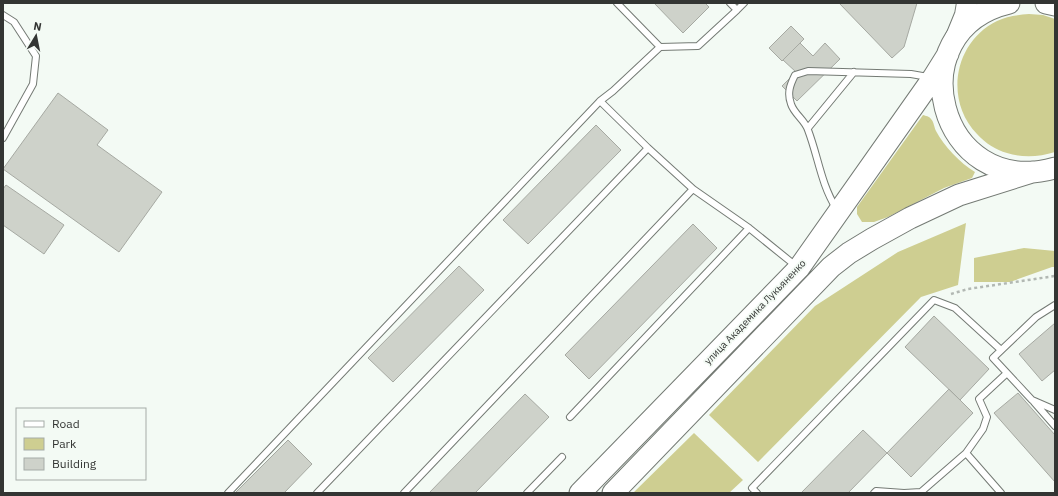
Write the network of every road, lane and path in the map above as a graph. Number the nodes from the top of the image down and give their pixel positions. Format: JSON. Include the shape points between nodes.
{"nodes":[{"id":1,"x":618,"y":3,"type":"edge"},
{"id":2,"x":730,"y":3,"type":"edge"},
{"id":3,"x":744,"y":3,"type":"edge"},
{"id":4,"x":967,"y":3,"type":"edge"},
{"id":5,"x":1009,"y":3,"type":"edge"},
{"id":6,"x":1046,"y":3,"type":"edge"},
{"id":7,"x":1055,"y":5,"type":"edge"},
{"id":8,"x":737,"y":10,"type":"junction"},
{"id":9,"x":3,"y":15,"type":"edge"},
{"id":10,"x":660,"y":47,"type":"junction"},
{"id":11,"x":951,"y":49,"type":"junction"},
{"id":12,"x":854,"y":72,"type":"junction"},
{"id":13,"x":934,"y":78,"type":"junction"},
{"id":14,"x":600,"y":101,"type":"junction"},
{"id":15,"x":808,"y":128,"type":"junction"},
{"id":16,"x":3,"y":138,"type":"edge"},
{"id":17,"x":648,"y":148,"type":"junction"},
{"id":18,"x":1055,"y":168,"type":"edge"},
{"id":19,"x":1032,"y":172,"type":"junction"},
{"id":20,"x":693,"y":189,"type":"junction"},
{"id":21,"x":840,"y":212,"type":"junction"},
{"id":22,"x":749,"y":228,"type":"junction"},
{"id":23,"x":799,"y":268,"type":"junction"},
{"id":24,"x":1055,"y":276,"type":"edge"},
{"id":25,"x":934,"y":300,"type":"junction"},
{"id":26,"x":1055,"y":305,"type":"edge"},
{"id":27,"x":1001,"y":350,"type":"junction"},
{"id":28,"x":1007,"y":373,"type":"junction"},
{"id":29,"x":1032,"y":400,"type":"junction"},
{"id":30,"x":1055,"y":410,"type":"edge"},
{"id":31,"x":570,"y":417,"type":"dead end"},
{"id":32,"x":1055,"y":426,"type":"edge"},
{"id":33,"x":966,"y":453,"type":"junction"},
{"id":34,"x":562,"y":457,"type":"dead end"},
{"id":35,"x":752,"y":488,"type":"junction"},
{"id":36,"x":228,"y":493,"type":"edge"},
{"id":37,"x":317,"y":493,"type":"edge"},
{"id":38,"x":404,"y":493,"type":"edge"},
{"id":39,"x":528,"y":493,"type":"edge"},
{"id":40,"x":580,"y":493,"type":"edge"},
{"id":41,"x":613,"y":493,"type":"edge"},
{"id":42,"x":746,"y":493,"type":"edge"},
{"id":43,"x":757,"y":493,"type":"edge"},
{"id":44,"x":874,"y":493,"type":"edge"},
{"id":45,"x":1001,"y":493,"type":"edge"}],
"edges":[{"from":1,"to":10,"type":"lane"},
{"from":2,"to":8,"type":"lane"},
{"from":3,"to":8,"type":"lane"},
{"from":4,"to":11,"type":"main road","via":[[962,24]]},
{"from":5,"to":11,"type":"highway","name":"улица Академика Лукьяненко","via":[[995,7],[974,20],[962,31]]},
{"from":6,"to":7,"type":"highway"},
{"from":8,"to":10,"type":"lane","via":[[698,46]]},
{"from":9,"to":16,"type":"lane","via":[[14,22],[36,56],[33,84]]},
{"from":10,"to":14,"type":"lane"},
{"from":11,"to":13,"type":"highway","name":"улица Академика Лукьяненко"},
{"from":11,"to":19,"type":"highway","via":[[942,78],[942,94],[948,118],[960,140],[978,157],[992,165],[1016,172]]},
{"from":12,"to":13,"type":"lane","via":[[911,74]]},
{"from":12,"to":15,"type":"lane"},
{"from":12,"to":15,"type":"lane","via":[[808,71],[795,75],[788,88],[791,105]]},
{"from":13,"to":21,"type":"highway","name":"улица Академика Лукьяненко"},
{"from":14,"to":17,"type":"lane"},
{"from":14,"to":36,"type":"lane"},
{"from":15,"to":21,"type":"lane","via":[[830,199]]},
{"from":17,"to":20,"type":"lane"},
{"from":17,"to":37,"type":"lane"},
{"from":18,"to":19,"type":"highway"},
{"from":19,"to":41,"type":"highway","via":[[959,195],[910,218],[849,253],[831,267]]},
{"from":20,"to":22,"type":"lane"},
{"from":20,"to":38,"type":"lane"},
{"from":21,"to":23,"type":"highway","name":"улица Академика Лукьяненко"},
{"from":22,"to":23,"type":"lane"},
{"from":22,"to":31,"type":"lane"},
{"from":23,"to":40,"type":"highway","name":"улица Академика Лукьяненко"},
{"from":24,"to":25,"type":"path","via":[[968,289]]},
{"from":25,"to":27,"type":"lane","via":[[955,308]]},
{"from":25,"to":35,"type":"lane"},
{"from":26,"to":27,"type":"lane","via":[[1036,317]]},
{"from":27,"to":28,"type":"lane","via":[[993,358]]},
{"from":28,"to":29,"type":"lane"},
{"from":28,"to":33,"type":"lane","via":[[979,399],[987,416],[983,429]]},
{"from":29,"to":30,"type":"lane"},
{"from":29,"to":32,"type":"lane"},
{"from":33,"to":44,"type":"lane","via":[[921,492]]},
{"from":33,"to":45,"type":"lane"},
{"from":34,"to":39,"type":"lane"},
{"from":35,"to":42,"type":"lane"},
{"from":35,"to":43,"type":"lane"}]}
